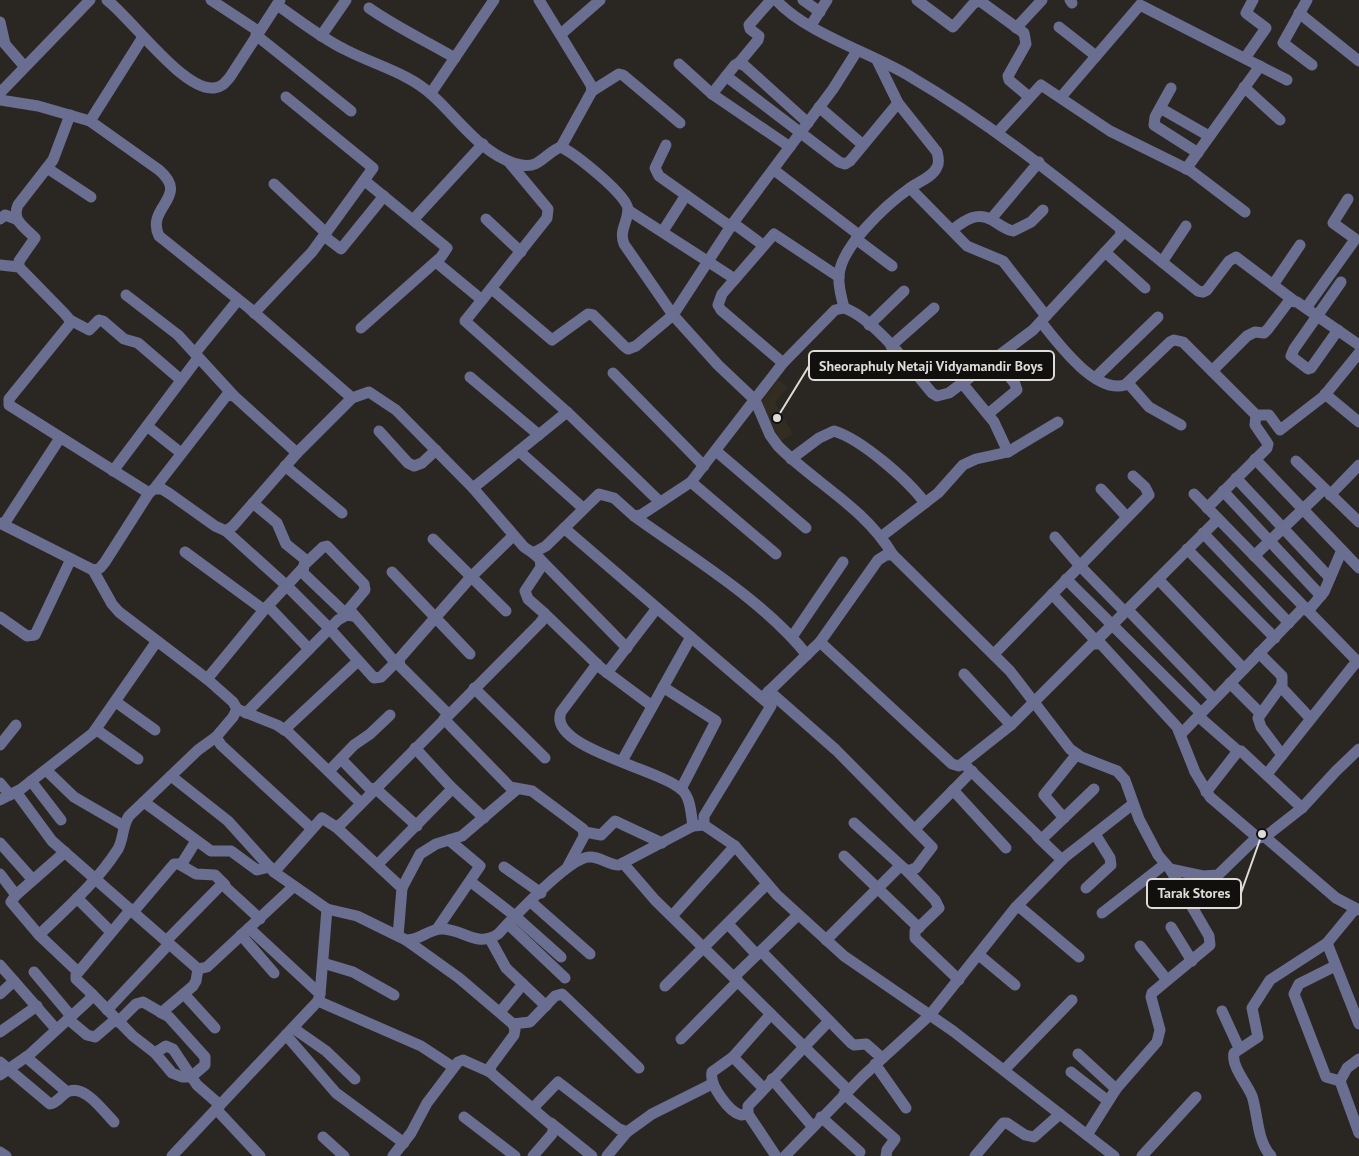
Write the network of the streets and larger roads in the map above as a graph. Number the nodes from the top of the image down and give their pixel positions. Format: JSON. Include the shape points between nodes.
{"nodes":[{"id":1,"x":90,"y":0,"type":"edge"},
{"id":2,"x":107,"y":0,"type":"edge"},
{"id":3,"x":211,"y":0,"type":"edge"},
{"id":4,"x":346,"y":0,"type":"edge"},
{"id":5,"x":494,"y":0,"type":"edge"},
{"id":6,"x":600,"y":0,"type":"edge"},
{"id":7,"x":771,"y":0,"type":"edge"},
{"id":8,"x":776,"y":0,"type":"edge"},
{"id":9,"x":803,"y":0,"type":"edge"},
{"id":10,"x":827,"y":0,"type":"edge"},
{"id":11,"x":917,"y":0,"type":"edge"},
{"id":12,"x":1042,"y":0,"type":"edge"},
{"id":13,"x":1253,"y":0,"type":"edge"},
{"id":14,"x":1306,"y":0,"type":"edge"},
{"id":15,"x":543,"y":1,"type":"edge"},
{"id":16,"x":278,"y":3,"type":"edge"},
{"id":17,"x":1140,"y":3,"type":"edge"},
{"id":18,"x":369,"y":8,"type":"dead end"},
{"id":19,"x":820,"y":12,"type":"junction"},
{"id":20,"x":1300,"y":13,"type":"junction"},
{"id":21,"x":0,"y":22,"type":"edge"},
{"id":22,"x":811,"y":25,"type":"junction"},
{"id":23,"x":1059,"y":27,"type":"dead end"},
{"id":24,"x":1016,"y":28,"type":"junction"},
{"id":25,"x":257,"y":33,"type":"junction"},
{"id":26,"x":561,"y":34,"type":"junction"},
{"id":27,"x":322,"y":36,"type":"junction"},
{"id":28,"x":143,"y":37,"type":"junction"},
{"id":29,"x":857,"y":50,"type":"junction"},
{"id":30,"x":1096,"y":56,"type":"junction"},
{"id":31,"x":455,"y":58,"type":"junction"},
{"id":32,"x":1244,"y":58,"type":"junction"},
{"id":33,"x":877,"y":60,"type":"junction"},
{"id":34,"x":1359,"y":61,"type":"edge"},
{"id":35,"x":739,"y":63,"type":"junction"},
{"id":36,"x":679,"y":64,"type":"dead end"},
{"id":37,"x":1312,"y":65,"type":"dead end"},
{"id":38,"x":24,"y":66,"type":"junction"},
{"id":39,"x":1260,"y":66,"type":"junction"},
{"id":40,"x":726,"y":76,"type":"junction"},
{"id":41,"x":1287,"y":80,"type":"dead end"},
{"id":42,"x":1170,"y":88,"type":"dead end"},
{"id":43,"x":1244,"y":88,"type":"junction"},
{"id":44,"x":592,"y":91,"type":"junction"},
{"id":45,"x":0,"y":93,"type":"edge"},
{"id":46,"x":431,"y":93,"type":"junction"},
{"id":47,"x":712,"y":94,"type":"junction"},
{"id":48,"x":1028,"y":96,"type":"junction"},
{"id":49,"x":286,"y":97,"type":"dead end"},
{"id":50,"x":1061,"y":97,"type":"junction"},
{"id":51,"x":0,"y":100,"type":"edge"},
{"id":52,"x":898,"y":103,"type":"junction"},
{"id":53,"x":819,"y":107,"type":"junction"},
{"id":54,"x":1160,"y":108,"type":"junction"},
{"id":55,"x":351,"y":111,"type":"dead end"},
{"id":56,"x":70,"y":115,"type":"junction"},
{"id":57,"x":1280,"y":120,"type":"dead end"},
{"id":58,"x":90,"y":121,"type":"junction"},
{"id":59,"x":680,"y":123,"type":"dead end"},
{"id":60,"x":804,"y":128,"type":"junction"},
{"id":61,"x":997,"y":133,"type":"junction"},
{"id":62,"x":1209,"y":136,"type":"junction"},
{"id":63,"x":483,"y":144,"type":"junction"},
{"id":64,"x":666,"y":144,"type":"dead end"},
{"id":65,"x":863,"y":145,"type":"junction"},
{"id":66,"x":561,"y":147,"type":"junction"},
{"id":67,"x":790,"y":148,"type":"junction"},
{"id":68,"x":1198,"y":153,"type":"junction"},
{"id":69,"x":507,"y":160,"type":"junction"},
{"id":70,"x":1039,"y":162,"type":"junction"},
{"id":71,"x":47,"y":168,"type":"junction"},
{"id":72,"x":1186,"y":168,"type":"junction"},
{"id":73,"x":774,"y":170,"type":"junction"},
{"id":74,"x":365,"y":181,"type":"junction"},
{"id":75,"x":274,"y":184,"type":"dead end"},
{"id":76,"x":910,"y":188,"type":"junction"},
{"id":77,"x":686,"y":195,"type":"junction"},
{"id":78,"x":384,"y":196,"type":"junction"},
{"id":79,"x":91,"y":197,"type":"dead end"},
{"id":80,"x":1348,"y":199,"type":"dead end"},
{"id":81,"x":628,"y":210,"type":"junction"},
{"id":82,"x":1043,"y":210,"type":"dead end"},
{"id":83,"x":1246,"y":212,"type":"dead end"},
{"id":84,"x":0,"y":219,"type":"edge"},
{"id":85,"x":16,"y":219,"type":"junction"},
{"id":86,"x":486,"y":219,"type":"dead end"},
{"id":87,"x":991,"y":219,"type":"junction"},
{"id":88,"x":413,"y":220,"type":"junction"},
{"id":89,"x":732,"y":225,"type":"junction"},
{"id":90,"x":1186,"y":226,"type":"dead end"},
{"id":91,"x":1120,"y":228,"type":"junction"},
{"id":92,"x":952,"y":230,"type":"junction"},
{"id":93,"x":663,"y":231,"type":"junction"},
{"id":94,"x":325,"y":235,"type":"junction"},
{"id":95,"x":858,"y":237,"type":"junction"},
{"id":96,"x":763,"y":245,"type":"junction"},
{"id":97,"x":1300,"y":245,"type":"dead end"},
{"id":98,"x":521,"y":252,"type":"junction"},
{"id":99,"x":1105,"y":252,"type":"junction"},
{"id":100,"x":436,"y":262,"type":"junction"},
{"id":101,"x":708,"y":262,"type":"junction"},
{"id":102,"x":1162,"y":262,"type":"junction"},
{"id":103,"x":0,"y":265,"type":"edge"},
{"id":104,"x":892,"y":266,"type":"dead end"},
{"id":105,"x":19,"y":267,"type":"junction"},
{"id":106,"x":839,"y":277,"type":"junction"},
{"id":107,"x":735,"y":278,"type":"junction"},
{"id":108,"x":1341,"y":282,"type":"dead end"},
{"id":109,"x":1273,"y":285,"type":"junction"},
{"id":110,"x":1145,"y":288,"type":"dead end"},
{"id":111,"x":492,"y":290,"type":"junction"},
{"id":112,"x":904,"y":291,"type":"dead end"},
{"id":113,"x":126,"y":295,"type":"dead end"},
{"id":114,"x":238,"y":300,"type":"junction"},
{"id":115,"x":482,"y":300,"type":"junction"},
{"id":116,"x":1293,"y":300,"type":"junction"},
{"id":117,"x":844,"y":308,"type":"junction"},
{"id":118,"x":934,"y":308,"type":"dead end"},
{"id":119,"x":1306,"y":308,"type":"junction"},
{"id":120,"x":254,"y":313,"type":"junction"},
{"id":121,"x":673,"y":315,"type":"junction"},
{"id":122,"x":1158,"y":316,"type":"dead end"},
{"id":123,"x":1318,"y":317,"type":"junction"},
{"id":124,"x":1043,"y":319,"type":"junction"},
{"id":125,"x":70,"y":320,"type":"junction"},
{"id":126,"x":869,"y":325,"type":"junction"},
{"id":127,"x":361,"y":328,"type":"dead end"},
{"id":128,"x":1338,"y":330,"type":"junction"},
{"id":129,"x":1359,"y":345,"type":"edge"},
{"id":130,"x":891,"y":346,"type":"junction"},
{"id":131,"x":1359,"y":353,"type":"edge"},
{"id":132,"x":197,"y":355,"type":"junction"},
{"id":133,"x":994,"y":358,"type":"junction"},
{"id":134,"x":783,"y":363,"type":"junction"},
{"id":135,"x":1212,"y":371,"type":"junction"},
{"id":136,"x":614,"y":373,"type":"dead end"},
{"id":137,"x":470,"y":377,"type":"dead end"},
{"id":138,"x":1096,"y":378,"type":"junction"},
{"id":139,"x":182,"y":380,"type":"junction"},
{"id":140,"x":962,"y":383,"type":"junction"},
{"id":141,"x":1128,"y":383,"type":"junction"},
{"id":142,"x":1325,"y":394,"type":"junction"},
{"id":143,"x":234,"y":396,"type":"junction"},
{"id":144,"x":352,"y":398,"type":"junction"},
{"id":145,"x":755,"y":400,"type":"junction"},
{"id":146,"x":567,"y":412,"type":"junction"},
{"id":147,"x":988,"y":414,"type":"junction"},
{"id":148,"x":1256,"y":415,"type":"junction"},
{"id":149,"x":1058,"y":422,"type":"dead end"},
{"id":150,"x":1359,"y":422,"type":"edge"},
{"id":151,"x":1180,"y":425,"type":"dead end"},
{"id":152,"x":147,"y":426,"type":"junction"},
{"id":153,"x":379,"y":431,"type":"dead end"},
{"id":154,"x":539,"y":435,"type":"junction"},
{"id":155,"x":60,"y":438,"type":"junction"},
{"id":156,"x":436,"y":450,"type":"junction"},
{"id":157,"x":519,"y":451,"type":"junction"},
{"id":158,"x":716,"y":451,"type":"junction"},
{"id":159,"x":1008,"y":452,"type":"junction"},
{"id":160,"x":181,"y":453,"type":"junction"},
{"id":161,"x":297,"y":454,"type":"junction"},
{"id":162,"x":791,"y":459,"type":"junction"},
{"id":163,"x":1255,"y":459,"type":"junction"},
{"id":164,"x":1296,"y":461,"type":"dead end"},
{"id":165,"x":1359,"y":465,"type":"edge"},
{"id":166,"x":285,"y":466,"type":"junction"},
{"id":167,"x":704,"y":466,"type":"junction"},
{"id":168,"x":113,"y":471,"type":"junction"},
{"id":169,"x":1134,"y":476,"type":"dead end"},
{"id":170,"x":1236,"y":478,"type":"junction"},
{"id":171,"x":691,"y":482,"type":"junction"},
{"id":172,"x":473,"y":488,"type":"junction"},
{"id":173,"x":1100,"y":489,"type":"dead end"},
{"id":174,"x":152,"y":491,"type":"junction"},
{"id":175,"x":1224,"y":491,"type":"junction"},
{"id":176,"x":1328,"y":492,"type":"junction"},
{"id":177,"x":1194,"y":494,"type":"dead end"},
{"id":178,"x":660,"y":502,"type":"junction"},
{"id":179,"x":925,"y":502,"type":"junction"},
{"id":180,"x":253,"y":503,"type":"junction"},
{"id":181,"x":583,"y":508,"type":"junction"},
{"id":182,"x":1207,"y":508,"type":"junction"},
{"id":183,"x":1304,"y":509,"type":"junction"},
{"id":184,"x":342,"y":513,"type":"dead end"},
{"id":185,"x":634,"y":516,"type":"junction"},
{"id":186,"x":1127,"y":517,"type":"junction"},
{"id":187,"x":1218,"y":519,"type":"junction"},
{"id":188,"x":1359,"y":522,"type":"edge"},
{"id":189,"x":2,"y":524,"type":"edge"},
{"id":190,"x":564,"y":528,"type":"junction"},
{"id":191,"x":806,"y":528,"type":"dead end"},
{"id":192,"x":1283,"y":528,"type":"junction"},
{"id":193,"x":226,"y":531,"type":"junction"},
{"id":194,"x":1204,"y":533,"type":"junction"},
{"id":195,"x":513,"y":536,"type":"junction"},
{"id":196,"x":882,"y":536,"type":"junction"},
{"id":197,"x":1055,"y":537,"type":"dead end"},
{"id":198,"x":433,"y":538,"type":"dead end"},
{"id":199,"x":1271,"y":540,"type":"junction"},
{"id":200,"x":1188,"y":549,"type":"junction"},
{"id":201,"x":1342,"y":550,"type":"junction"},
{"id":202,"x":186,"y":552,"type":"dead end"},
{"id":203,"x":776,"y":554,"type":"dead end"},
{"id":204,"x":893,"y":554,"type":"junction"},
{"id":205,"x":536,"y":556,"type":"junction"},
{"id":206,"x":1254,"y":556,"type":"junction"},
{"id":207,"x":70,"y":558,"type":"junction"},
{"id":208,"x":843,"y":562,"type":"dead end"},
{"id":209,"x":305,"y":565,"type":"junction"},
{"id":210,"x":1080,"y":566,"type":"junction"},
{"id":211,"x":1359,"y":568,"type":"edge"},
{"id":212,"x":93,"y":570,"type":"junction"},
{"id":213,"x":392,"y":572,"type":"dead end"},
{"id":214,"x":471,"y":576,"type":"junction"},
{"id":215,"x":1330,"y":578,"type":"junction"},
{"id":216,"x":1066,"y":579,"type":"junction"},
{"id":217,"x":1158,"y":579,"type":"junction"},
{"id":218,"x":287,"y":586,"type":"junction"},
{"id":219,"x":1052,"y":594,"type":"junction"},
{"id":220,"x":1321,"y":596,"type":"junction"},
{"id":221,"x":266,"y":608,"type":"junction"},
{"id":222,"x":657,"y":608,"type":"junction"},
{"id":223,"x":1306,"y":609,"type":"junction"},
{"id":224,"x":506,"y":611,"type":"dead end"},
{"id":225,"x":1126,"y":611,"type":"junction"},
{"id":226,"x":544,"y":613,"type":"junction"},
{"id":227,"x":350,"y":615,"type":"junction"},
{"id":228,"x":0,"y":617,"type":"edge"},
{"id":229,"x":436,"y":617,"type":"junction"},
{"id":230,"x":1290,"y":622,"type":"junction"},
{"id":231,"x":1112,"y":626,"type":"junction"},
{"id":232,"x":329,"y":628,"type":"junction"},
{"id":233,"x":691,"y":637,"type":"junction"},
{"id":234,"x":792,"y":637,"type":"junction"},
{"id":235,"x":1275,"y":638,"type":"junction"},
{"id":236,"x":157,"y":641,"type":"junction"},
{"id":237,"x":820,"y":642,"type":"junction"},
{"id":238,"x":1096,"y":642,"type":"junction"},
{"id":239,"x":309,"y":648,"type":"junction"},
{"id":240,"x":627,"y":648,"type":"junction"},
{"id":241,"x":1259,"y":653,"type":"junction"},
{"id":242,"x":470,"y":654,"type":"dead end"},
{"id":243,"x":994,"y":654,"type":"junction"},
{"id":244,"x":807,"y":655,"type":"junction"},
{"id":245,"x":397,"y":660,"type":"junction"},
{"id":246,"x":358,"y":661,"type":"junction"},
{"id":247,"x":1358,"y":662,"type":"edge"},
{"id":248,"x":597,"y":664,"type":"junction"},
{"id":249,"x":1244,"y":668,"type":"junction"},
{"id":250,"x":607,"y":674,"type":"junction"},
{"id":251,"x":964,"y":674,"type":"dead end"},
{"id":252,"x":207,"y":679,"type":"junction"},
{"id":253,"x":1230,"y":683,"type":"junction"},
{"id":254,"x":1281,"y":686,"type":"junction"},
{"id":255,"x":663,"y":687,"type":"junction"},
{"id":256,"x":474,"y":688,"type":"junction"},
{"id":257,"x":766,"y":694,"type":"junction"},
{"id":258,"x":1214,"y":700,"type":"junction"},
{"id":259,"x":116,"y":702,"type":"junction"},
{"id":260,"x":1035,"y":702,"type":"junction"},
{"id":261,"x":652,"y":706,"type":"junction"},
{"id":262,"x":242,"y":711,"type":"junction"},
{"id":263,"x":1260,"y":713,"type":"junction"},
{"id":264,"x":390,"y":714,"type":"dead end"},
{"id":265,"x":1199,"y":714,"type":"junction"},
{"id":266,"x":446,"y":716,"type":"junction"},
{"id":267,"x":1310,"y":718,"type":"junction"},
{"id":268,"x":16,"y":725,"type":"dead end"},
{"id":269,"x":1011,"y":725,"type":"junction"},
{"id":270,"x":97,"y":730,"type":"junction"},
{"id":271,"x":155,"y":730,"type":"dead end"},
{"id":272,"x":284,"y":730,"type":"junction"},
{"id":273,"x":1181,"y":734,"type":"junction"},
{"id":274,"x":216,"y":737,"type":"junction"},
{"id":275,"x":0,"y":745,"type":"edge"},
{"id":276,"x":415,"y":748,"type":"junction"},
{"id":277,"x":1359,"y":749,"type":"edge"},
{"id":278,"x":1238,"y":750,"type":"junction"},
{"id":279,"x":1077,"y":754,"type":"junction"},
{"id":280,"x":1282,"y":755,"type":"junction"},
{"id":281,"x":545,"y":758,"type":"dead end"},
{"id":282,"x":138,"y":759,"type":"dead end"},
{"id":283,"x":341,"y":759,"type":"junction"},
{"id":284,"x":622,"y":761,"type":"junction"},
{"id":285,"x":968,"y":768,"type":"junction"},
{"id":286,"x":46,"y":770,"type":"junction"},
{"id":287,"x":329,"y":772,"type":"junction"},
{"id":288,"x":1267,"y":774,"type":"junction"},
{"id":289,"x":172,"y":776,"type":"junction"},
{"id":290,"x":31,"y":781,"type":"junction"},
{"id":291,"x":0,"y":783,"type":"edge"},
{"id":292,"x":450,"y":786,"type":"junction"},
{"id":293,"x":681,"y":789,"type":"junction"},
{"id":294,"x":1094,"y":789,"type":"dead end"},
{"id":295,"x":373,"y":790,"type":"junction"},
{"id":296,"x":516,"y":790,"type":"junction"},
{"id":297,"x":953,"y":790,"type":"junction"},
{"id":298,"x":1206,"y":792,"type":"junction"},
{"id":299,"x":9,"y":795,"type":"edge"},
{"id":300,"x":144,"y":802,"type":"junction"},
{"id":301,"x":361,"y":803,"type":"junction"},
{"id":302,"x":1133,"y":804,"type":"junction"},
{"id":303,"x":1302,"y":808,"type":"junction"},
{"id":304,"x":484,"y":818,"type":"junction"},
{"id":305,"x":1064,"y":818,"type":"junction"},
{"id":306,"x":60,"y":820,"type":"dead end"},
{"id":307,"x":854,"y":823,"type":"dead end"},
{"id":308,"x":698,"y":825,"type":"junction"},
{"id":309,"x":124,"y":826,"type":"junction"},
{"id":310,"x":336,"y":826,"type":"junction"},
{"id":311,"x":417,"y":826,"type":"junction"},
{"id":312,"x":311,"y":828,"type":"junction"},
{"id":313,"x":915,"y":830,"type":"junction"},
{"id":314,"x":585,"y":832,"type":"junction"},
{"id":315,"x":1095,"y":834,"type":"junction"},
{"id":316,"x":1037,"y":836,"type":"junction"},
{"id":317,"x":1262,"y":837,"type":"junction"},
{"id":318,"x":449,"y":840,"type":"junction"},
{"id":319,"x":196,"y":841,"type":"junction"},
{"id":320,"x":0,"y":843,"type":"edge"},
{"id":321,"x":662,"y":843,"type":"junction"},
{"id":322,"x":736,"y":846,"type":"junction"},
{"id":323,"x":1006,"y":848,"type":"dead end"},
{"id":324,"x":65,"y":852,"type":"junction"},
{"id":325,"x":844,"y":856,"type":"dead end"},
{"id":326,"x":1062,"y":860,"type":"junction"},
{"id":327,"x":623,"y":863,"type":"junction"},
{"id":328,"x":378,"y":864,"type":"junction"},
{"id":329,"x":181,"y":865,"type":"junction"},
{"id":330,"x":504,"y":866,"type":"dead end"},
{"id":331,"x":1167,"y":867,"type":"junction"},
{"id":332,"x":567,"y":868,"type":"junction"},
{"id":333,"x":903,"y":868,"type":"junction"},
{"id":334,"x":272,"y":870,"type":"junction"},
{"id":335,"x":0,"y":874,"type":"edge"},
{"id":336,"x":96,"y":879,"type":"junction"},
{"id":337,"x":33,"y":880,"type":"junction"},
{"id":338,"x":470,"y":882,"type":"junction"},
{"id":339,"x":767,"y":884,"type":"junction"},
{"id":340,"x":225,"y":885,"type":"junction"},
{"id":341,"x":293,"y":887,"type":"junction"},
{"id":342,"x":402,"y":888,"type":"junction"},
{"id":343,"x":876,"y":888,"type":"junction"},
{"id":344,"x":1086,"y":888,"type":"dead end"},
{"id":345,"x":540,"y":893,"type":"junction"},
{"id":346,"x":16,"y":894,"type":"junction"},
{"id":347,"x":77,"y":898,"type":"junction"},
{"id":348,"x":531,"y":902,"type":"junction"},
{"id":349,"x":1016,"y":907,"type":"junction"},
{"id":350,"x":327,"y":909,"type":"junction"},
{"id":351,"x":1357,"y":909,"type":"edge"},
{"id":352,"x":132,"y":910,"type":"junction"},
{"id":353,"x":1102,"y":913,"type":"dead end"},
{"id":354,"x":798,"y":915,"type":"junction"},
{"id":355,"x":672,"y":916,"type":"junction"},
{"id":356,"x":260,"y":919,"type":"junction"},
{"id":357,"x":512,"y":920,"type":"junction"},
{"id":358,"x":728,"y":924,"type":"junction"},
{"id":359,"x":1171,"y":927,"type":"dead end"},
{"id":360,"x":919,"y":928,"type":"junction"},
{"id":361,"x":437,"y":929,"type":"junction"},
{"id":362,"x":111,"y":932,"type":"junction"},
{"id":363,"x":245,"y":932,"type":"junction"},
{"id":364,"x":39,"y":935,"type":"junction"},
{"id":365,"x":402,"y":938,"type":"junction"},
{"id":366,"x":490,"y":940,"type":"junction"},
{"id":367,"x":826,"y":940,"type":"junction"},
{"id":368,"x":168,"y":942,"type":"junction"},
{"id":369,"x":1327,"y":943,"type":"junction"},
{"id":370,"x":1140,"y":946,"type":"dead end"},
{"id":371,"x":704,"y":947,"type":"junction"},
{"id":372,"x":759,"y":953,"type":"junction"},
{"id":373,"x":590,"y":954,"type":"dead end"},
{"id":374,"x":979,"y":955,"type":"junction"},
{"id":375,"x":561,"y":957,"type":"dead end"},
{"id":376,"x":1079,"y":957,"type":"dead end"},
{"id":377,"x":1192,"y":961,"type":"junction"},
{"id":378,"x":322,"y":963,"type":"junction"},
{"id":379,"x":0,"y":965,"type":"edge"},
{"id":380,"x":1335,"y":966,"type":"junction"},
{"id":381,"x":198,"y":969,"type":"junction"},
{"id":382,"x":77,"y":971,"type":"junction"},
{"id":383,"x":34,"y":972,"type":"dead end"},
{"id":384,"x":274,"y":973,"type":"dead end"},
{"id":385,"x":566,"y":978,"type":"dead end"},
{"id":386,"x":736,"y":979,"type":"junction"},
{"id":387,"x":959,"y":980,"type":"junction"},
{"id":388,"x":1167,"y":980,"type":"junction"},
{"id":389,"x":14,"y":981,"type":"junction"},
{"id":390,"x":523,"y":984,"type":"junction"},
{"id":391,"x":1015,"y":985,"type":"dead end"},
{"id":392,"x":665,"y":986,"type":"dead end"},
{"id":393,"x":0,"y":994,"type":"edge"},
{"id":394,"x":92,"y":994,"type":"junction"},
{"id":395,"x":184,"y":994,"type":"junction"},
{"id":396,"x":394,"y":995,"type":"dead end"},
{"id":397,"x":319,"y":998,"type":"junction"},
{"id":398,"x":1072,"y":1000,"type":"dead end"},
{"id":399,"x":37,"y":1006,"type":"junction"},
{"id":400,"x":546,"y":1006,"type":"junction"},
{"id":401,"x":107,"y":1010,"type":"junction"},
{"id":402,"x":1222,"y":1011,"type":"dead end"},
{"id":403,"x":500,"y":1012,"type":"junction"},
{"id":404,"x":161,"y":1013,"type":"junction"},
{"id":405,"x":771,"y":1014,"type":"junction"},
{"id":406,"x":930,"y":1014,"type":"junction"},
{"id":407,"x":70,"y":1017,"type":"junction"},
{"id":408,"x":117,"y":1020,"type":"junction"},
{"id":409,"x":829,"y":1021,"type":"junction"},
{"id":410,"x":513,"y":1024,"type":"junction"},
{"id":411,"x":1359,"y":1024,"type":"edge"},
{"id":412,"x":216,"y":1028,"type":"dead end"},
{"id":413,"x":56,"y":1029,"type":"junction"},
{"id":414,"x":1,"y":1030,"type":"edge"},
{"id":415,"x":290,"y":1031,"type":"junction"},
{"id":416,"x":681,"y":1039,"type":"dead end"},
{"id":417,"x":804,"y":1047,"type":"junction"},
{"id":418,"x":1239,"y":1048,"type":"junction"},
{"id":419,"x":155,"y":1053,"type":"junction"},
{"id":420,"x":1078,"y":1054,"type":"dead end"},
{"id":421,"x":26,"y":1057,"type":"junction"},
{"id":422,"x":733,"y":1058,"type":"junction"},
{"id":423,"x":1359,"y":1059,"type":"edge"},
{"id":424,"x":879,"y":1061,"type":"junction"},
{"id":425,"x":453,"y":1067,"type":"junction"},
{"id":426,"x":639,"y":1068,"type":"dead end"},
{"id":427,"x":2,"y":1069,"type":"edge"},
{"id":428,"x":1004,"y":1070,"type":"junction"},
{"id":429,"x":490,"y":1072,"type":"junction"},
{"id":430,"x":1071,"y":1072,"type":"dead end"},
{"id":431,"x":191,"y":1077,"type":"junction"},
{"id":432,"x":355,"y":1079,"type":"dead end"},
{"id":433,"x":772,"y":1079,"type":"junction"},
{"id":434,"x":1340,"y":1082,"type":"junction"},
{"id":435,"x":712,"y":1084,"type":"junction"},
{"id":436,"x":763,"y":1088,"type":"junction"},
{"id":437,"x":1116,"y":1089,"type":"junction"},
{"id":438,"x":67,"y":1092,"type":"junction"},
{"id":439,"x":846,"y":1092,"type":"junction"},
{"id":440,"x":1196,"y":1097,"type":"dead end"},
{"id":441,"x":1108,"y":1101,"type":"junction"},
{"id":442,"x":218,"y":1107,"type":"junction"},
{"id":443,"x":533,"y":1108,"type":"junction"},
{"id":444,"x":906,"y":1108,"type":"dead end"},
{"id":445,"x":748,"y":1114,"type":"junction"},
{"id":446,"x":1060,"y":1114,"type":"junction"},
{"id":447,"x":1356,"y":1115,"type":"edge"},
{"id":448,"x":821,"y":1117,"type":"junction"},
{"id":449,"x":464,"y":1118,"type":"dead end"},
{"id":450,"x":114,"y":1122,"type":"dead end"},
{"id":451,"x":552,"y":1123,"type":"junction"},
{"id":452,"x":812,"y":1126,"type":"junction"},
{"id":453,"x":627,"y":1132,"type":"junction"},
{"id":454,"x":1359,"y":1133,"type":"edge"},
{"id":455,"x":1087,"y":1135,"type":"junction"},
{"id":456,"x":323,"y":1137,"type":"dead end"},
{"id":457,"x":404,"y":1143,"type":"junction"},
{"id":458,"x":0,"y":1152,"type":"edge"},
{"id":459,"x":860,"y":1152,"type":"dead end"},
{"id":460,"x":6,"y":1156,"type":"edge"},
{"id":461,"x":172,"y":1156,"type":"edge"},
{"id":462,"x":260,"y":1156,"type":"edge"},
{"id":463,"x":344,"y":1156,"type":"edge"},
{"id":464,"x":393,"y":1156,"type":"edge"},
{"id":465,"x":515,"y":1156,"type":"edge"},
{"id":466,"x":533,"y":1156,"type":"edge"},
{"id":467,"x":592,"y":1156,"type":"edge"},
{"id":468,"x":607,"y":1156,"type":"edge"},
{"id":469,"x":776,"y":1156,"type":"edge"},
{"id":470,"x":786,"y":1156,"type":"edge"},
{"id":471,"x":886,"y":1156,"type":"edge"},
{"id":472,"x":975,"y":1156,"type":"edge"},
{"id":473,"x":1114,"y":1156,"type":"edge"},
{"id":474,"x":1142,"y":1156,"type":"edge"},
{"id":475,"x":1271,"y":1156,"type":"edge"}],
"edges":[{"from":1,"to":38,"type":"street"},
{"from":2,"to":28,"type":"street"},
{"from":3,"to":25,"type":"street"},
{"from":4,"to":27,"type":"street"},
{"from":5,"to":31,"type":"street"},
{"from":6,"to":26,"type":"street"},
{"from":7,"to":35,"type":"street","via":[[749,25],[759,36],[758,40]]},
{"from":8,"to":22,"type":"street"},
{"from":9,"to":19,"type":"street"},
{"from":10,"to":19,"type":"street"},
{"from":11,"to":24,"type":"street","via":[[949,26],[956,25],[974,3],[980,1]]},
{"from":12,"to":24,"type":"street"},
{"from":13,"to":32,"type":"street","via":[[1246,13],[1266,28]]},
{"from":14,"to":20,"type":"street"},
{"from":15,"to":26,"type":"street"},
{"from":16,"to":25,"type":"street"},
{"from":16,"to":27,"type":"street"},
{"from":17,"to":30,"type":"street"},
{"from":17,"to":32,"type":"street"},
{"from":18,"to":31,"type":"street","via":[[399,29],[416,34]]},
{"from":19,"to":22,"type":"street"},
{"from":20,"to":34,"type":"street"},
{"from":20,"to":37,"type":"street","via":[[1283,43]]},
{"from":21,"to":38,"type":"street","via":[[5,44]]},
{"from":22,"to":29,"type":"street"},
{"from":23,"to":30,"type":"street"},
{"from":24,"to":48,"type":"street","via":[[1027,41],[1008,76]]},
{"from":25,"to":28,"type":"street","via":[[230,78],[223,86],[213,88],[191,80]]},
{"from":25,"to":55,"type":"street"},
{"from":26,"to":44,"type":"street"},
{"from":27,"to":46,"type":"street"},
{"from":28,"to":58,"type":"street"},
{"from":29,"to":33,"type":"street"},
{"from":29,"to":53,"type":"street","via":[[840,81]]},
{"from":30,"to":50,"type":"street"},
{"from":31,"to":46,"type":"street"},
{"from":32,"to":39,"type":"street"},
{"from":33,"to":52,"type":"street"},
{"from":33,"to":61,"type":"street","via":[[913,78]]},
{"from":35,"to":40,"type":"street"},
{"from":35,"to":60,"type":"street"},
{"from":36,"to":47,"type":"street"},
{"from":38,"to":45,"type":"street"},
{"from":39,"to":41,"type":"street"},
{"from":39,"to":43,"type":"street"},
{"from":40,"to":47,"type":"street"},
{"from":40,"to":60,"type":"street"},
{"from":42,"to":54,"type":"street"},
{"from":43,"to":57,"type":"street"},
{"from":43,"to":62,"type":"street"},
{"from":44,"to":59,"type":"street","via":[[619,74],[623,75]]},
{"from":44,"to":66,"type":"street"},
{"from":46,"to":63,"type":"street"},
{"from":47,"to":67,"type":"street"},
{"from":48,"to":50,"type":"street","via":[[1041,85]]},
{"from":48,"to":61,"type":"street"},
{"from":49,"to":74,"type":"street","via":[[371,165],[372,171]]},
{"from":50,"to":72,"type":"street","via":[[1123,138]]},
{"from":51,"to":56,"type":"street"},
{"from":52,"to":65,"type":"street"},
{"from":52,"to":76,"type":"street","via":[[938,152],[939,160],[932,174]]},
{"from":53,"to":60,"type":"street"},
{"from":53,"to":65,"type":"street"},
{"from":54,"to":62,"type":"street"},
{"from":54,"to":68,"type":"street","via":[[1154,126]]},
{"from":56,"to":58,"type":"street"},
{"from":56,"to":71,"type":"street","via":[[59,148]]},
{"from":58,"to":114,"type":"street","via":[[168,177],[172,184],[171,192],[156,219],[155,228],[159,236]]},
{"from":60,"to":65,"type":"street","via":[[845,164]]},
{"from":60,"to":67,"type":"street"},
{"from":61,"to":70,"type":"street"},
{"from":62,"to":68,"type":"street"},
{"from":63,"to":69,"type":"street"},
{"from":63,"to":88,"type":"street"},
{"from":64,"to":77,"type":"street","via":[[656,172]]},
{"from":66,"to":69,"type":"street","via":[[537,164],[528,166]]},
{"from":66,"to":81,"type":"street","via":[[620,194],[627,202]]},
{"from":67,"to":73,"type":"street"},
{"from":68,"to":72,"type":"street"},
{"from":69,"to":98,"type":"street","via":[[549,213]]},
{"from":70,"to":87,"type":"street"},
{"from":70,"to":91,"type":"street"},
{"from":71,"to":79,"type":"street"},
{"from":71,"to":85,"type":"street","via":[[18,205]]},
{"from":72,"to":83,"type":"street"},
{"from":73,"to":89,"type":"street"},
{"from":73,"to":95,"type":"street"},
{"from":74,"to":78,"type":"street"},
{"from":74,"to":94,"type":"street"},
{"from":75,"to":94,"type":"street"},
{"from":76,"to":92,"type":"street"},
{"from":76,"to":95,"type":"street","via":[[886,207]]},
{"from":77,"to":89,"type":"street"},
{"from":77,"to":93,"type":"street"},
{"from":78,"to":88,"type":"street"},
{"from":78,"to":94,"type":"street","via":[[341,249]]},
{"from":80,"to":119,"type":"street","via":[[1333,222],[1354,241]]},
{"from":81,"to":93,"type":"street"},
{"from":81,"to":121,"type":"street","via":[[622,232],[624,244]]},
{"from":82,"to":87,"type":"street","via":[[1025,227],[1013,231]]},
{"from":84,"to":85,"type":"street","via":[[5,215]]},
{"from":85,"to":105,"type":"street","via":[[35,238]]},
{"from":86,"to":98,"type":"street"},
{"from":87,"to":92,"type":"street","via":[[973,216]]},
{"from":88,"to":100,"type":"street","via":[[447,248]]},
{"from":89,"to":96,"type":"street"},
{"from":89,"to":101,"type":"street"},
{"from":90,"to":102,"type":"street"},
{"from":91,"to":99,"type":"street","via":[[1121,234]]},
{"from":91,"to":102,"type":"street"},
{"from":92,"to":124,"type":"street","via":[[975,251],[1003,261]]},
{"from":93,"to":101,"type":"street"},
{"from":94,"to":120,"type":"street"},
{"from":95,"to":104,"type":"street"},
{"from":95,"to":106,"type":"street"},
{"from":96,"to":106,"type":"street","via":[[774,234]]},
{"from":96,"to":107,"type":"street"},
{"from":97,"to":109,"type":"street"},
{"from":98,"to":111,"type":"street"},
{"from":99,"to":110,"type":"street"},
{"from":99,"to":124,"type":"street"},
{"from":100,"to":115,"type":"street"},
{"from":100,"to":127,"type":"street"},
{"from":101,"to":107,"type":"street"},
{"from":101,"to":121,"type":"street"},
{"from":102,"to":109,"type":"street","via":[[1198,291],[1203,292],[1232,258],[1240,259]]},
{"from":103,"to":105,"type":"street"},
{"from":105,"to":125,"type":"street"},
{"from":106,"to":117,"type":"street"},
{"from":107,"to":134,"type":"street","via":[[718,305]]},
{"from":108,"to":123,"type":"street"},
{"from":109,"to":116,"type":"street"},
{"from":111,"to":115,"type":"street"},
{"from":111,"to":121,"type":"street","via":[[552,340],[588,314],[593,315],[624,346],[632,349]]},
{"from":112,"to":126,"type":"street"},
{"from":113,"to":132,"type":"street","via":[[170,327]]},
{"from":114,"to":120,"type":"street"},
{"from":114,"to":132,"type":"street"},
{"from":115,"to":146,"type":"street","via":[[464,321]]},
{"from":116,"to":119,"type":"street"},
{"from":116,"to":135,"type":"street","via":[[1287,303],[1268,329],[1247,336]]},
{"from":117,"to":126,"type":"street","via":[[858,314]]},
{"from":117,"to":134,"type":"street","via":[[835,310]]},
{"from":118,"to":130,"type":"street"},
{"from":119,"to":123,"type":"street"},
{"from":120,"to":144,"type":"street"},
{"from":121,"to":145,"type":"street"},
{"from":122,"to":138,"type":"street"},
{"from":123,"to":128,"type":"street"},
{"from":123,"to":128,"type":"street","via":[[1291,353],[1303,365],[1311,368]]},
{"from":124,"to":133,"type":"street"},
{"from":124,"to":138,"type":"street","via":[[1074,363]]},
{"from":125,"to":139,"type":"street","via":[[89,330],[99,320],[102,321],[124,339],[138,343]]},
{"from":125,"to":155,"type":"street","via":[[9,399],[9,405],[16,411]]},
{"from":126,"to":130,"type":"street"},
{"from":128,"to":129,"type":"street"},
{"from":130,"to":140,"type":"street","via":[[932,393],[938,396],[949,393]]},
{"from":131,"to":142,"type":"street"},
{"from":132,"to":139,"type":"street"},
{"from":132,"to":143,"type":"street"},
{"from":133,"to":140,"type":"street"},
{"from":133,"to":147,"type":"street","via":[[1017,390]]},
{"from":134,"to":145,"type":"street"},
{"from":135,"to":141,"type":"street","via":[[1183,342],[1174,340]]},
{"from":135,"to":148,"type":"street"},
{"from":136,"to":167,"type":"street"},
{"from":137,"to":154,"type":"street"},
{"from":138,"to":141,"type":"street","via":[[1118,387]]},
{"from":139,"to":152,"type":"street"},
{"from":140,"to":147,"type":"street"},
{"from":141,"to":151,"type":"street","via":[[1149,407]]},
{"from":142,"to":148,"type":"street","via":[[1282,429],[1277,428],[1269,415]]},
{"from":142,"to":150,"type":"street"},
{"from":143,"to":160,"type":"street","via":[[223,399]]},
{"from":143,"to":161,"type":"street"},
{"from":144,"to":156,"type":"street","via":[[369,392],[380,397]]},
{"from":144,"to":161,"type":"street"},
{"from":145,"to":158,"type":"street"},
{"from":145,"to":162,"type":"street","via":[[770,435]]},
{"from":146,"to":154,"type":"street"},
{"from":146,"to":178,"type":"street"},
{"from":147,"to":159,"type":"street"},
{"from":148,"to":163,"type":"street","via":[[1255,425],[1268,444]]},
{"from":149,"to":159,"type":"street"},
{"from":152,"to":160,"type":"street"},
{"from":152,"to":168,"type":"street"},
{"from":153,"to":156,"type":"street","via":[[414,466],[422,464]]},
{"from":154,"to":157,"type":"street"},
{"from":155,"to":168,"type":"street"},
{"from":155,"to":189,"type":"street"},
{"from":156,"to":172,"type":"street"},
{"from":157,"to":172,"type":"street"},
{"from":157,"to":181,"type":"street"},
{"from":158,"to":167,"type":"street"},
{"from":158,"to":191,"type":"street"},
{"from":159,"to":179,"type":"street","via":[[970,461]]},
{"from":160,"to":174,"type":"street"},
{"from":161,"to":166,"type":"street"},
{"from":162,"to":179,"type":"street","via":[[834,431],[860,444],[907,481]]},
{"from":162,"to":196,"type":"street","via":[[846,501]]},
{"from":163,"to":170,"type":"street"},
{"from":163,"to":183,"type":"street"},
{"from":164,"to":176,"type":"street"},
{"from":165,"to":176,"type":"street"},
{"from":166,"to":180,"type":"street"},
{"from":166,"to":184,"type":"street"},
{"from":167,"to":171,"type":"street"},
{"from":168,"to":174,"type":"street"},
{"from":169,"to":186,"type":"street","via":[[1149,495]]},
{"from":170,"to":175,"type":"street"},
{"from":170,"to":192,"type":"street"},
{"from":171,"to":178,"type":"street"},
{"from":171,"to":203,"type":"street"},
{"from":172,"to":195,"type":"street"},
{"from":173,"to":186,"type":"street"},
{"from":174,"to":193,"type":"street","via":[[162,489]]},
{"from":174,"to":212,"type":"street","via":[[105,562]]},
{"from":175,"to":182,"type":"street"},
{"from":175,"to":199,"type":"street"},
{"from":176,"to":183,"type":"street"},
{"from":176,"to":188,"type":"street"},
{"from":177,"to":182,"type":"street"},
{"from":178,"to":185,"type":"street"},
{"from":179,"to":196,"type":"street"},
{"from":180,"to":193,"type":"street"},
{"from":180,"to":209,"type":"street","via":[[277,523],[286,544]]},
{"from":181,"to":185,"type":"street","via":[[599,494],[606,495]]},
{"from":181,"to":190,"type":"street"},
{"from":182,"to":187,"type":"street"},
{"from":183,"to":192,"type":"street"},
{"from":183,"to":201,"type":"street"},
{"from":185,"to":234,"type":"street","via":[[701,563]]},
{"from":186,"to":210,"type":"street"},
{"from":187,"to":194,"type":"street"},
{"from":187,"to":206,"type":"street"},
{"from":189,"to":207,"type":"street"},
{"from":190,"to":205,"type":"street"},
{"from":190,"to":222,"type":"street"},
{"from":192,"to":199,"type":"street"},
{"from":192,"to":215,"type":"street"},
{"from":193,"to":218,"type":"street"},
{"from":194,"to":200,"type":"street"},
{"from":194,"to":230,"type":"street"},
{"from":195,"to":205,"type":"street"},
{"from":195,"to":214,"type":"street"},
{"from":196,"to":204,"type":"street"},
{"from":197,"to":210,"type":"street"},
{"from":198,"to":214,"type":"street"},
{"from":199,"to":206,"type":"street"},
{"from":199,"to":220,"type":"street"},
{"from":200,"to":217,"type":"street"},
{"from":200,"to":235,"type":"street"},
{"from":201,"to":211,"type":"street"},
{"from":201,"to":215,"type":"street"},
{"from":202,"to":221,"type":"street"},
{"from":204,"to":237,"type":"street","via":[[878,560]]},
{"from":204,"to":243,"type":"street"},
{"from":205,"to":226,"type":"street","via":[[541,567],[525,591],[528,599]]},
{"from":205,"to":240,"type":"street"},
{"from":206,"to":223,"type":"street"},
{"from":207,"to":212,"type":"street"},
{"from":207,"to":228,"type":"street","via":[[34,635],[27,636]]},
{"from":208,"to":234,"type":"street"},
{"from":209,"to":218,"type":"street"},
{"from":209,"to":227,"type":"street","via":[[306,577]]},
{"from":209,"to":227,"type":"street","via":[[319,549],[327,546],[364,584],[365,590],[349,610]]},
{"from":210,"to":216,"type":"street"},
{"from":210,"to":225,"type":"street"},
{"from":212,"to":236,"type":"street","via":[[112,604]]},
{"from":213,"to":229,"type":"street"},
{"from":214,"to":224,"type":"street"},
{"from":214,"to":229,"type":"street"},
{"from":215,"to":220,"type":"street"},
{"from":216,"to":219,"type":"street"},
{"from":216,"to":231,"type":"street"},
{"from":217,"to":225,"type":"street"},
{"from":217,"to":249,"type":"street"},
{"from":218,"to":221,"type":"street"},
{"from":218,"to":232,"type":"street"},
{"from":219,"to":238,"type":"street"},
{"from":219,"to":243,"type":"street"},
{"from":220,"to":223,"type":"street"},
{"from":221,"to":239,"type":"street"},
{"from":221,"to":252,"type":"street"},
{"from":222,"to":233,"type":"street"},
{"from":222,"to":240,"type":"street"},
{"from":223,"to":230,"type":"street"},
{"from":223,"to":247,"type":"street"},
{"from":225,"to":231,"type":"street"},
{"from":225,"to":258,"type":"street"},
{"from":226,"to":248,"type":"street"},
{"from":226,"to":256,"type":"street","via":[[540,623]]},
{"from":227,"to":232,"type":"street"},
{"from":227,"to":245,"type":"street"},
{"from":229,"to":242,"type":"street"},
{"from":229,"to":245,"type":"street"},
{"from":230,"to":235,"type":"street"},
{"from":231,"to":238,"type":"street"},
{"from":231,"to":265,"type":"street"},
{"from":232,"to":239,"type":"street"},
{"from":232,"to":246,"type":"street"},
{"from":233,"to":255,"type":"street"},
{"from":233,"to":257,"type":"street"},
{"from":234,"to":244,"type":"street"},
{"from":235,"to":241,"type":"street"},
{"from":236,"to":252,"type":"street"},
{"from":236,"to":259,"type":"street"},
{"from":237,"to":244,"type":"street"},
{"from":237,"to":285,"type":"street","via":[[952,764]]},
{"from":238,"to":260,"type":"street"},
{"from":238,"to":273,"type":"street","via":[[1158,705]]},
{"from":239,"to":262,"type":"street"},
{"from":240,"to":250,"type":"street"},
{"from":241,"to":249,"type":"street"},
{"from":241,"to":254,"type":"street","via":[[1284,678]]},
{"from":243,"to":260,"type":"street"},
{"from":244,"to":257,"type":"street"},
{"from":245,"to":246,"type":"street","via":[[377,679]]},
{"from":245,"to":266,"type":"street"},
{"from":246,"to":272,"type":"street"},
{"from":247,"to":267,"type":"street"},
{"from":248,"to":250,"type":"street"},
{"from":248,"to":284,"type":"street","via":[[561,712],[559,725],[577,742]]},
{"from":249,"to":253,"type":"street"},
{"from":250,"to":261,"type":"street"},
{"from":251,"to":269,"type":"street"},
{"from":252,"to":262,"type":"street"},
{"from":253,"to":258,"type":"street"},
{"from":253,"to":263,"type":"street"},
{"from":254,"to":263,"type":"street"},
{"from":254,"to":267,"type":"street"},
{"from":255,"to":261,"type":"street"},
{"from":255,"to":293,"type":"street","via":[[716,721]]},
{"from":256,"to":266,"type":"street"},
{"from":256,"to":281,"type":"street"},
{"from":257,"to":308,"type":"street","via":[[771,706],[769,712]]},
{"from":257,"to":313,"type":"street","via":[[836,750]]},
{"from":258,"to":265,"type":"street"},
{"from":259,"to":270,"type":"street"},
{"from":259,"to":271,"type":"street"},
{"from":260,"to":269,"type":"street"},
{"from":260,"to":279,"type":"street"},
{"from":261,"to":284,"type":"street"},
{"from":262,"to":272,"type":"street"},
{"from":262,"to":274,"type":"street"},
{"from":263,"to":280,"type":"street","via":[[1258,723]]},
{"from":264,"to":283,"type":"street"},
{"from":265,"to":273,"type":"street"},
{"from":265,"to":278,"type":"street"},
{"from":266,"to":276,"type":"street"},
{"from":266,"to":296,"type":"street","via":[[503,780]]},
{"from":267,"to":280,"type":"street"},
{"from":268,"to":275,"type":"street"},
{"from":269,"to":285,"type":"street"},
{"from":270,"to":282,"type":"street"},
{"from":270,"to":286,"type":"street"},
{"from":272,"to":287,"type":"street"},
{"from":273,"to":298,"type":"street"},
{"from":274,"to":289,"type":"street"},
{"from":274,"to":312,"type":"street","via":[[227,753]]},
{"from":276,"to":292,"type":"street"},
{"from":276,"to":295,"type":"street"},
{"from":277,"to":303,"type":"street"},
{"from":278,"to":288,"type":"street"},
{"from":278,"to":298,"type":"street"},
{"from":279,"to":302,"type":"street","via":[[1117,771],[1125,780]]},
{"from":279,"to":305,"type":"street","via":[[1044,795]]},
{"from":280,"to":288,"type":"street"},
{"from":283,"to":287,"type":"street"},
{"from":283,"to":295,"type":"street"},
{"from":284,"to":293,"type":"street"},
{"from":285,"to":297,"type":"street"},
{"from":285,"to":316,"type":"street"},
{"from":286,"to":290,"type":"street"},
{"from":286,"to":309,"type":"street","via":[[74,797]]},
{"from":287,"to":301,"type":"street"},
{"from":288,"to":303,"type":"street"},
{"from":289,"to":300,"type":"street"},
{"from":289,"to":334,"type":"street","via":[[228,821]]},
{"from":290,"to":299,"type":"street"},
{"from":290,"to":306,"type":"street"},
{"from":291,"to":299,"type":"street"},
{"from":292,"to":304,"type":"street"},
{"from":292,"to":311,"type":"street","via":[[450,795]]},
{"from":293,"to":308,"type":"street"},
{"from":294,"to":305,"type":"street"},
{"from":295,"to":301,"type":"street"},
{"from":295,"to":311,"type":"street"},
{"from":296,"to":304,"type":"street"},
{"from":296,"to":314,"type":"street","via":[[532,791]]},
{"from":297,"to":313,"type":"street"},
{"from":297,"to":323,"type":"street"},
{"from":298,"to":317,"type":"street","via":[[1220,807]]},
{"from":299,"to":324,"type":"street"},
{"from":300,"to":309,"type":"street","via":[[129,816]]},
{"from":300,"to":319,"type":"street"},
{"from":301,"to":310,"type":"street"},
{"from":302,"to":315,"type":"street"},
{"from":302,"to":331,"type":"street"},
{"from":303,"to":317,"type":"street"},
{"from":304,"to":318,"type":"street","via":[[462,836]]},
{"from":305,"to":316,"type":"street","via":[[1044,837]]},
{"from":307,"to":333,"type":"street"},
{"from":308,"to":321,"type":"street"},
{"from":308,"to":322,"type":"street"},
{"from":309,"to":336,"type":"street","via":[[122,840]]},
{"from":310,"to":312,"type":"street","via":[[322,818]]},
{"from":310,"to":328,"type":"street"},
{"from":311,"to":328,"type":"street"},
{"from":312,"to":334,"type":"street"},
{"from":313,"to":333,"type":"street","via":[[932,847],[916,868]]},
{"from":314,"to":321,"type":"street","via":[[601,835],[615,820]]},
{"from":314,"to":332,"type":"street"},
{"from":315,"to":326,"type":"street"},
{"from":315,"to":344,"type":"street","via":[[1111,865]]},
{"from":316,"to":326,"type":"street"},
{"from":317,"to":331,"type":"street","via":[[1218,875],[1203,876]]},
{"from":317,"to":351,"type":"street","via":[[1336,898]]},
{"from":318,"to":338,"type":"street","via":[[480,866]]},
{"from":318,"to":342,"type":"street","via":[[420,854]]},
{"from":319,"to":329,"type":"street"},
{"from":319,"to":334,"type":"street","via":[[216,853],[236,854],[258,870]]},
{"from":320,"to":337,"type":"street"},
{"from":321,"to":327,"type":"street"},
{"from":322,"to":339,"type":"street"},
{"from":322,"to":355,"type":"street"},
{"from":324,"to":336,"type":"street"},
{"from":324,"to":337,"type":"street"},
{"from":325,"to":343,"type":"street"},
{"from":326,"to":349,"type":"street"},
{"from":327,"to":332,"type":"street","via":[[612,865],[590,857],[582,858]]},
{"from":327,"to":355,"type":"street"},
{"from":328,"to":342,"type":"street"},
{"from":329,"to":340,"type":"street","via":[[196,874],[215,875]]},
{"from":329,"to":352,"type":"street","via":[[170,867]]},
{"from":330,"to":345,"type":"street"},
{"from":331,"to":353,"type":"street"},
{"from":331,"to":377,"type":"street","via":[[1211,940],[1207,950]]},
{"from":332,"to":345,"type":"street"},
{"from":333,"to":343,"type":"street"},
{"from":333,"to":360,"type":"street","via":[[938,904],[936,912]]},
{"from":334,"to":341,"type":"street"},
{"from":335,"to":346,"type":"street"},
{"from":336,"to":347,"type":"street"},
{"from":336,"to":352,"type":"street"},
{"from":337,"to":346,"type":"street"},
{"from":338,"to":357,"type":"street"},
{"from":338,"to":361,"type":"street"},
{"from":339,"to":354,"type":"street"},
{"from":339,"to":358,"type":"street"},
{"from":340,"to":356,"type":"street"},
{"from":340,"to":368,"type":"street","via":[[219,886]]},
{"from":341,"to":350,"type":"street"},
{"from":341,"to":356,"type":"street"},
{"from":342,"to":365,"type":"street"},
{"from":343,"to":360,"type":"street"},
{"from":343,"to":367,"type":"street"},
{"from":345,"to":348,"type":"street"},
{"from":346,"to":364,"type":"street","via":[[12,905]]},
{"from":347,"to":362,"type":"street"},
{"from":347,"to":364,"type":"street"},
{"from":348,"to":357,"type":"street"},
{"from":348,"to":373,"type":"street"},
{"from":349,"to":374,"type":"street"},
{"from":349,"to":376,"type":"street"},
{"from":350,"to":365,"type":"street","via":[[357,916]]},
{"from":350,"to":378,"type":"street"},
{"from":351,"to":369,"type":"street"},
{"from":352,"to":362,"type":"street"},
{"from":352,"to":368,"type":"street"},
{"from":354,"to":367,"type":"street"},
{"from":354,"to":372,"type":"street"},
{"from":355,"to":371,"type":"street"},
{"from":356,"to":363,"type":"street"},
{"from":357,"to":366,"type":"street"},
{"from":357,"to":375,"type":"street"},
{"from":357,"to":385,"type":"street"},
{"from":358,"to":371,"type":"street"},
{"from":358,"to":372,"type":"street"},
{"from":359,"to":377,"type":"street"},
{"from":360,"to":387,"type":"street","via":[[915,938]]},
{"from":361,"to":365,"type":"street","via":[[414,940]]},
{"from":361,"to":366,"type":"street"},
{"from":362,"to":382,"type":"street"},
{"from":363,"to":381,"type":"street","via":[[207,967]]},
{"from":363,"to":384,"type":"street"},
{"from":363,"to":397,"type":"street"},
{"from":364,"to":382,"type":"street"},
{"from":365,"to":403,"type":"street"},
{"from":366,"to":390,"type":"street","via":[[501,963]]},
{"from":367,"to":406,"type":"street","via":[[844,956]]},
{"from":368,"to":381,"type":"street"},
{"from":368,"to":401,"type":"street"},
{"from":369,"to":380,"type":"street"},
{"from":369,"to":418,"type":"street","via":[[1270,980],[1252,1008],[1258,1037]]},
{"from":370,"to":388,"type":"street"},
{"from":371,"to":386,"type":"street"},
{"from":371,"to":392,"type":"street"},
{"from":372,"to":386,"type":"street"},
{"from":372,"to":409,"type":"street"},
{"from":374,"to":387,"type":"street"},
{"from":374,"to":391,"type":"street"},
{"from":377,"to":388,"type":"street"},
{"from":378,"to":396,"type":"street","via":[[353,972]]},
{"from":378,"to":397,"type":"street"},
{"from":379,"to":389,"type":"street"},
{"from":380,"to":411,"type":"street"},
{"from":380,"to":434,"type":"street","via":[[1298,984],[1294,994],[1326,1077]]},
{"from":381,"to":395,"type":"street","via":[[196,981]]},
{"from":382,"to":394,"type":"street","via":[[76,979]]},
{"from":383,"to":407,"type":"street"},
{"from":386,"to":405,"type":"street"},
{"from":386,"to":416,"type":"street"},
{"from":387,"to":406,"type":"street"},
{"from":388,"to":437,"type":"street","via":[[1156,988],[1151,998],[1160,1030],[1157,1042]]},
{"from":389,"to":393,"type":"street"},
{"from":389,"to":399,"type":"street"},
{"from":390,"to":400,"type":"street"},
{"from":390,"to":403,"type":"street"},
{"from":394,"to":401,"type":"street"},
{"from":394,"to":407,"type":"street"},
{"from":395,"to":404,"type":"street"},
{"from":395,"to":412,"type":"street"},
{"from":397,"to":415,"type":"street"},
{"from":397,"to":425,"type":"street","via":[[421,1046]]},
{"from":398,"to":428,"type":"street"},
{"from":399,"to":413,"type":"street"},
{"from":399,"to":414,"type":"street"},
{"from":400,"to":410,"type":"street","via":[[530,1022]]},
{"from":400,"to":426,"type":"street","via":[[558,994],[566,996]]},
{"from":401,"to":408,"type":"street"},
{"from":402,"to":418,"type":"street"},
{"from":403,"to":410,"type":"street"},
{"from":404,"to":408,"type":"street","via":[[139,1002]]},
{"from":404,"to":431,"type":"street","via":[[173,1021],[204,1057],[205,1064]]},
{"from":405,"to":417,"type":"street"},
{"from":405,"to":422,"type":"street"},
{"from":406,"to":424,"type":"street"},
{"from":406,"to":428,"type":"street"},
{"from":407,"to":408,"type":"street","via":[[87,1035],[95,1037]]},
{"from":407,"to":413,"type":"street"},
{"from":408,"to":419,"type":"street"},
{"from":409,"to":417,"type":"street"},
{"from":409,"to":424,"type":"street","via":[[854,1045],[866,1044]]},
{"from":410,"to":429,"type":"street","via":[[514,1035]]},
{"from":413,"to":421,"type":"street"},
{"from":415,"to":432,"type":"street","via":[[319,1045]]},
{"from":415,"to":442,"type":"street"},
{"from":415,"to":457,"type":"street","via":[[336,1093]]},
{"from":417,"to":433,"type":"street"},
{"from":417,"to":439,"type":"street"},
{"from":418,"to":475,"type":"street","via":[[1233,1058],[1252,1098],[1265,1148]]},
{"from":419,"to":431,"type":"street","via":[[172,1073]]},
{"from":419,"to":431,"type":"street","via":[[170,1047]]},
{"from":420,"to":437,"type":"street"},
{"from":421,"to":427,"type":"street"},
{"from":421,"to":438,"type":"street"},
{"from":422,"to":435,"type":"street","via":[[712,1072]]},
{"from":422,"to":436,"type":"street"},
{"from":423,"to":434,"type":"street","via":[[1346,1068]]},
{"from":424,"to":439,"type":"street"},
{"from":424,"to":444,"type":"street"},
{"from":425,"to":429,"type":"street","via":[[463,1060]]},
{"from":425,"to":457,"type":"street"},
{"from":427,"to":438,"type":"street","via":[[50,1104]]},
{"from":428,"to":446,"type":"street"},
{"from":429,"to":443,"type":"street"},
{"from":430,"to":441,"type":"street"},
{"from":431,"to":442,"type":"street"},
{"from":433,"to":436,"type":"street"},
{"from":433,"to":452,"type":"street"},
{"from":434,"to":447,"type":"street"},
{"from":435,"to":445,"type":"street","via":[[738,1114]]},
{"from":435,"to":453,"type":"street","via":[[652,1114]]},
{"from":436,"to":445,"type":"street","via":[[748,1106]]},
{"from":437,"to":441,"type":"street"},
{"from":438,"to":450,"type":"street","via":[[76,1090],[84,1094]]},
{"from":439,"to":448,"type":"street"},
{"from":439,"to":471,"type":"street","via":[[895,1139]]},
{"from":440,"to":474,"type":"street"},
{"from":441,"to":455,"type":"street"},
{"from":442,"to":461,"type":"street"},
{"from":442,"to":462,"type":"street"},
{"from":443,"to":451,"type":"street"},
{"from":443,"to":453,"type":"street","via":[[558,1082]]},
{"from":445,"to":469,"type":"street"},
{"from":446,"to":455,"type":"street"},
{"from":446,"to":472,"type":"street","via":[[1034,1137],[1003,1123]]},
{"from":447,"to":454,"type":"street"},
{"from":448,"to":452,"type":"street"},
{"from":448,"to":459,"type":"street"},
{"from":449,"to":465,"type":"street"},
{"from":451,"to":466,"type":"street","via":[[552,1134]]},
{"from":451,"to":467,"type":"street"},
{"from":452,"to":470,"type":"street"},
{"from":453,"to":468,"type":"street"},
{"from":455,"to":473,"type":"street"},
{"from":456,"to":463,"type":"street"},
{"from":457,"to":464,"type":"street"},
{"from":458,"to":460,"type":"street"}]}
